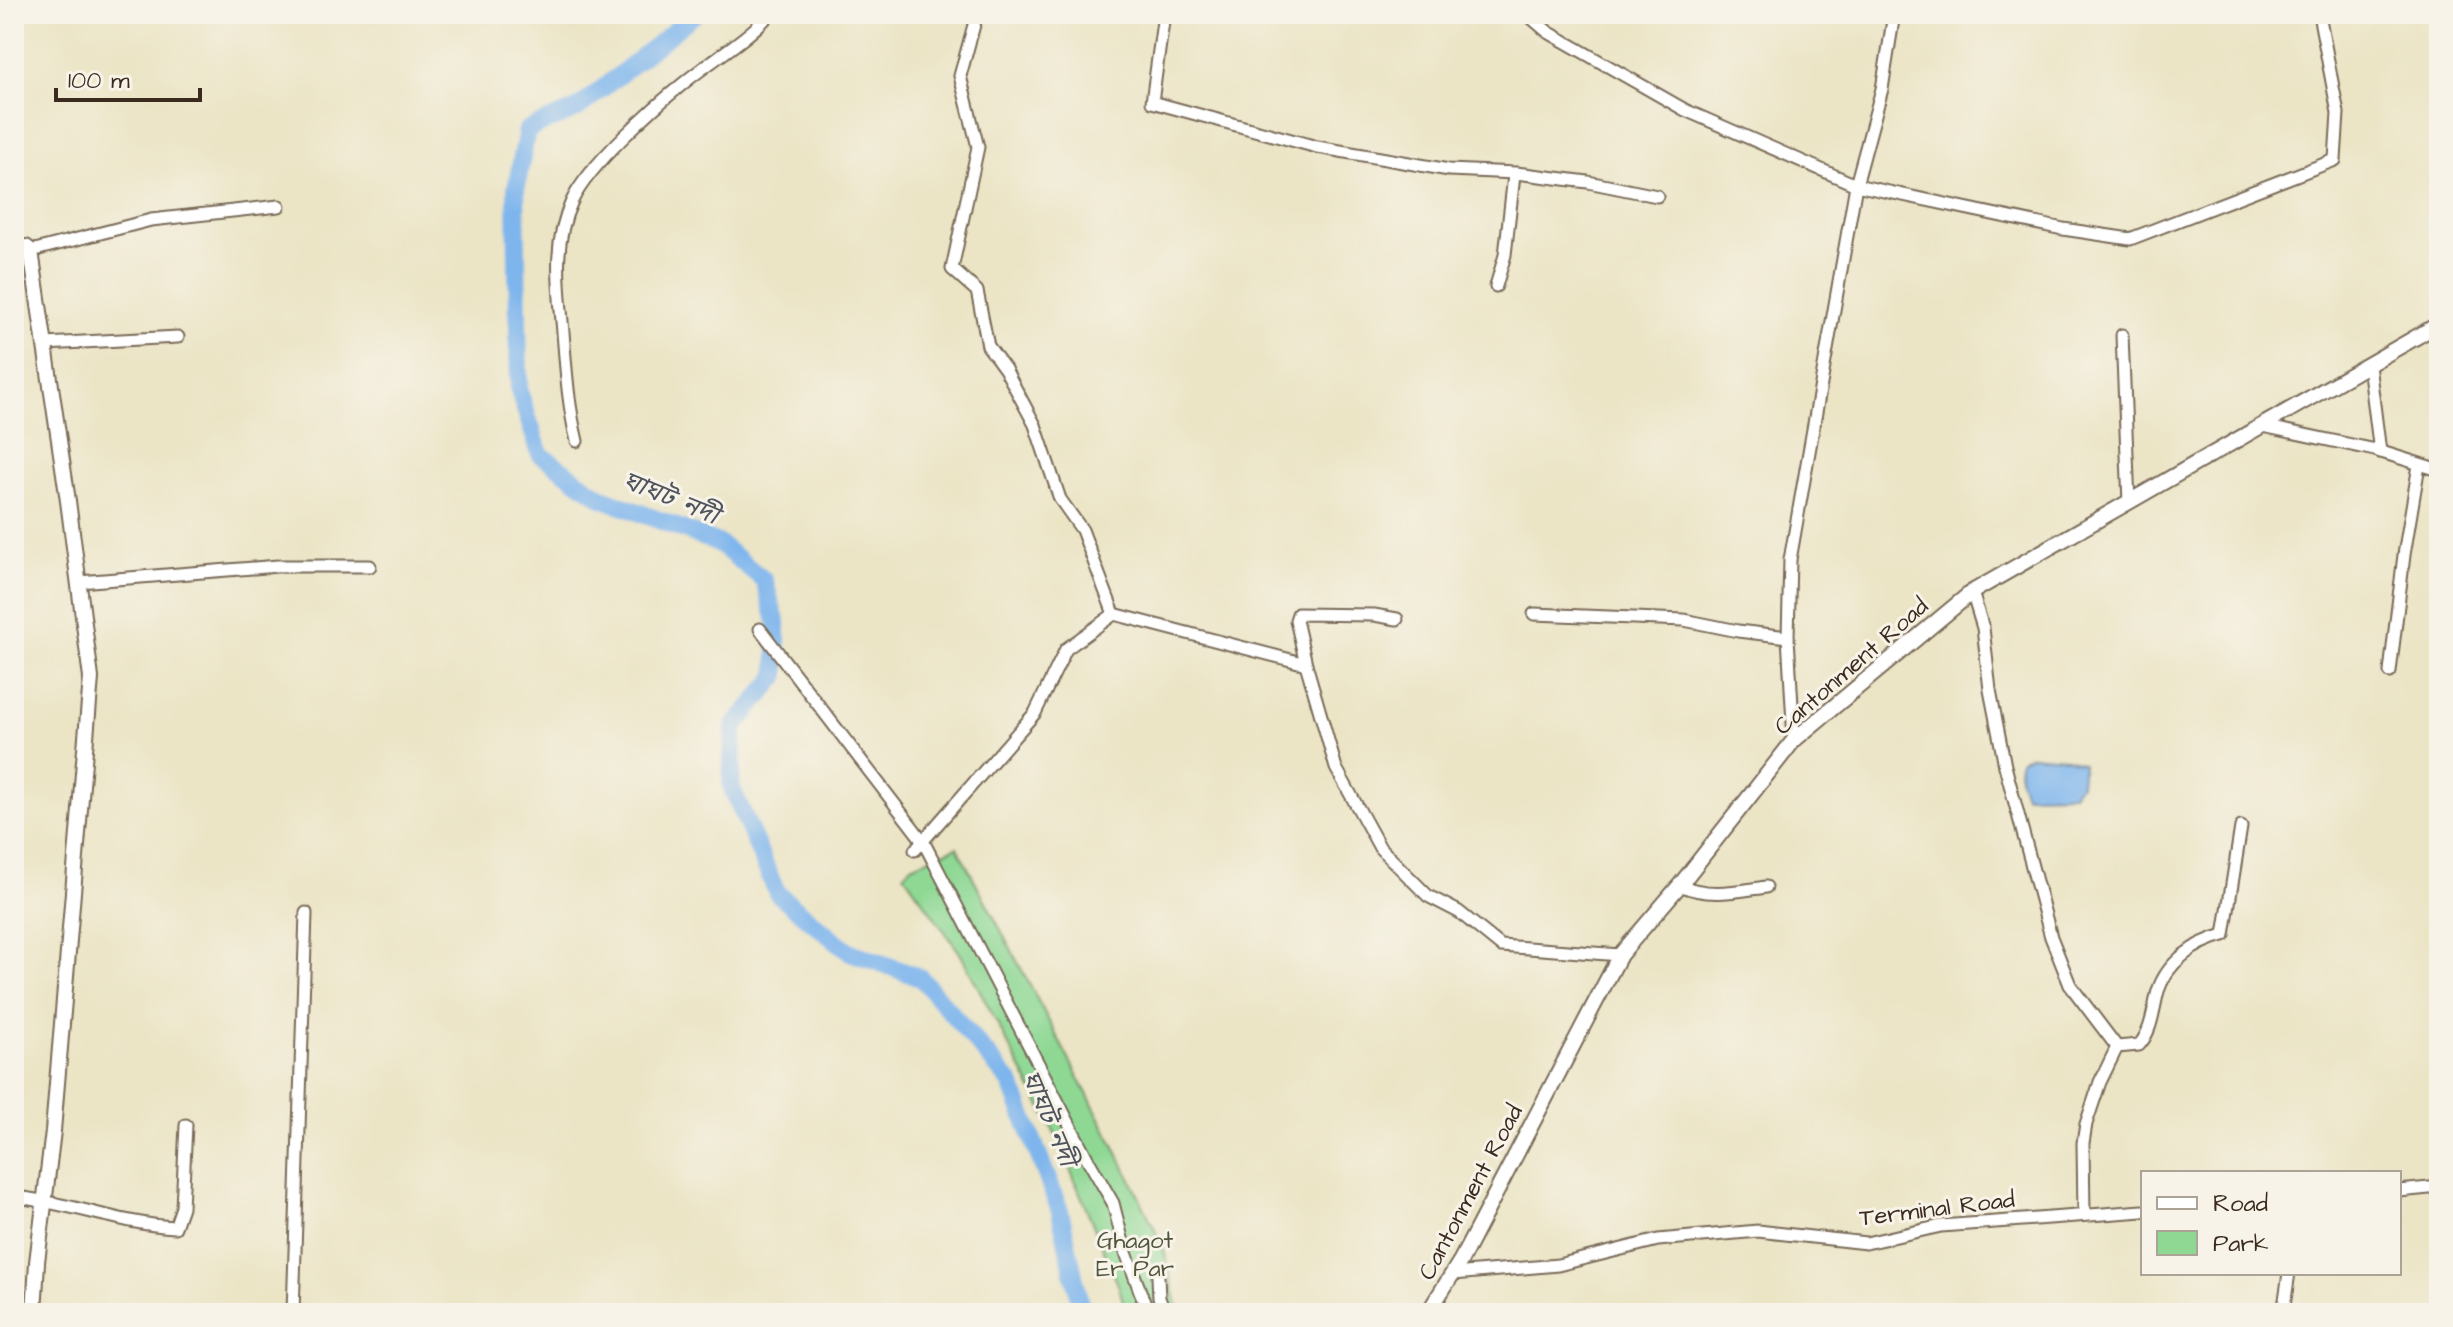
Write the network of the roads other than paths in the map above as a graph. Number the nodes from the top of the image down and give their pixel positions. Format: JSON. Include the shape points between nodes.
{"nodes":[{"id":1,"x":770,"y":14,"type":"edge"},
{"id":2,"x":977,"y":14,"type":"edge"},
{"id":3,"x":1164,"y":14,"type":"edge"},
{"id":4,"x":1527,"y":14,"type":"edge"},
{"id":5,"x":1894,"y":14,"type":"edge"},
{"id":6,"x":2319,"y":14,"type":"edge"},
{"id":7,"x":1514,"y":175,"type":"junction"},
{"id":8,"x":1856,"y":185,"type":"junction"},
{"id":9,"x":1657,"y":196,"type":"dead end"},
{"id":10,"x":279,"y":206,"type":"dead end"},
{"id":11,"x":14,"y":250,"type":"edge"},
{"id":12,"x":31,"y":251,"type":"junction"},
{"id":13,"x":1496,"y":286,"type":"dead end"},
{"id":14,"x":2439,"y":324,"type":"edge"},
{"id":15,"x":2122,"y":335,"type":"dead end"},
{"id":16,"x":178,"y":337,"type":"dead end"},
{"id":17,"x":45,"y":344,"type":"junction"},
{"id":18,"x":2369,"y":365,"type":"junction"},
{"id":19,"x":2263,"y":426,"type":"junction"},
{"id":20,"x":577,"y":441,"type":"dead end"},
{"id":21,"x":2380,"y":452,"type":"junction"},
{"id":22,"x":2419,"y":465,"type":"junction"},
{"id":23,"x":2439,"y":470,"type":"edge"},
{"id":24,"x":2129,"y":503,"type":"junction"},
{"id":25,"x":370,"y":566,"type":"dead end"},
{"id":26,"x":79,"y":582,"type":"junction"},
{"id":27,"x":1972,"y":592,"type":"junction"},
{"id":28,"x":1114,"y":614,"type":"junction"},
{"id":29,"x":1534,"y":614,"type":"dead end"},
{"id":30,"x":1397,"y":619,"type":"dead end"},
{"id":31,"x":760,"y":629,"type":"dead end"},
{"id":32,"x":1788,"y":637,"type":"junction"},
{"id":33,"x":1306,"y":664,"type":"junction"},
{"id":34,"x":2390,"y":672,"type":"dead end"},
{"id":35,"x":1794,"y":740,"type":"junction"},
{"id":36,"x":2241,"y":827,"type":"dead end"},
{"id":37,"x":919,"y":845,"type":"junction"},
{"id":38,"x":1680,"y":885,"type":"junction"},
{"id":39,"x":1766,"y":887,"type":"dead end"},
{"id":40,"x":306,"y":913,"type":"dead end"},
{"id":41,"x":1620,"y":955,"type":"junction"},
{"id":42,"x":2117,"y":1047,"type":"junction"},
{"id":43,"x":186,"y":1125,"type":"dead end"},
{"id":44,"x":2439,"y":1187,"type":"edge"},
{"id":45,"x":2401,"y":1191,"type":"edge"},
{"id":46,"x":14,"y":1197,"type":"edge"},
{"id":47,"x":45,"y":1200,"type":"junction"},
{"id":48,"x":2141,"y":1211,"type":"edge"},
{"id":49,"x":2084,"y":1215,"type":"junction"},
{"id":50,"x":1453,"y":1274,"type":"junction"},
{"id":51,"x":2289,"y":1275,"type":"edge"},
{"id":52,"x":1158,"y":1277,"type":"dead end"},
{"id":53,"x":34,"y":1313,"type":"edge"},
{"id":54,"x":293,"y":1313,"type":"edge"},
{"id":55,"x":1148,"y":1313,"type":"edge"},
{"id":56,"x":1165,"y":1313,"type":"edge"},
{"id":57,"x":1428,"y":1313,"type":"edge"},
{"id":58,"x":2283,"y":1313,"type":"edge"}],
"edges":[{"from":1,"to":20,"type":"street","via":[[629,133],[572,200],[559,241],[557,271]]},
{"from":2,"to":28,"type":"street","via":[[960,76],[978,147],[952,269],[977,291],[988,346],[1035,425],[1060,499],[1082,530]]},
{"from":3,"to":7,"type":"street","via":[[1152,102],[1317,147],[1449,170]]},
{"from":4,"to":8,"type":"street","via":[[1548,32],[1685,110]]},
{"from":5,"to":8,"type":"street","via":[[1882,89]]},
{"from":6,"to":8,"type":"street","via":[[2338,113],[2335,160],[2130,239]]},
{"from":7,"to":9,"type":"street"},
{"from":7,"to":13,"type":"street"},
{"from":8,"to":32,"type":"street","via":[[1790,560]]},
{"from":10,"to":12,"type":"street","via":[[151,220]]},
{"from":11,"to":12,"type":"street"},
{"from":12,"to":17,"type":"street"},
{"from":14,"to":18,"type":"street","name":"Cantonment Road"},
{"from":15,"to":24,"type":"street"},
{"from":16,"to":17,"type":"street"},
{"from":17,"to":26,"type":"street"},
{"from":18,"to":19,"type":"street","name":"Cantonment Road"},
{"from":18,"to":21,"type":"street"},
{"from":19,"to":21,"type":"street"},
{"from":19,"to":24,"type":"street","name":"Cantonment Road"},
{"from":21,"to":22,"type":"street"},
{"from":22,"to":23,"type":"street"},
{"from":22,"to":34,"type":"street"},
{"from":24,"to":27,"type":"street","name":"Cantonment Road"},
{"from":25,"to":26,"type":"street","via":[[278,566]]},
{"from":26,"to":47,"type":"street","via":[[91,678]]},
{"from":27,"to":35,"type":"street","name":"Cantonment Road"},
{"from":27,"to":42,"type":"street","via":[[1983,628],[2005,766],[2051,937],[2070,985]]},
{"from":28,"to":33,"type":"street"},
{"from":28,"to":37,"type":"street","via":[[1066,649],[1035,713]]},
{"from":29,"to":32,"type":"street","via":[[1684,620]]},
{"from":30,"to":33,"type":"street","via":[[1298,614]]},
{"from":31,"to":37,"type":"street"},
{"from":32,"to":35,"type":"street"},
{"from":33,"to":41,"type":"street","via":[[1336,768],[1380,848],[1428,896],[1459,912],[1501,946]]},
{"from":35,"to":38,"type":"street","name":"Cantonment Road"},
{"from":36,"to":42,"type":"street","via":[[2224,935],[2206,939],[2172,967],[2159,988],[2145,1038],[2139,1045]]},
{"from":37,"to":55,"type":"street","via":[[1113,1203]]},
{"from":38,"to":39,"type":"street","via":[[1718,893]]},
{"from":38,"to":41,"type":"street","name":"Cantonment Road"},
{"from":40,"to":54,"type":"street"},
{"from":41,"to":50,"type":"street","name":"Cantonment Road"},
{"from":42,"to":49,"type":"street","via":[[2086,1124]]},
{"from":43,"to":47,"type":"street","via":[[182,1207],[175,1227]]},
{"from":44,"to":45,"type":"street"},
{"from":46,"to":47,"type":"street"},
{"from":47,"to":53,"type":"street"},
{"from":48,"to":49,"type":"street","name":"Terminal Road"},
{"from":49,"to":50,"type":"street","name":"Terminal Road","via":[[1941,1226],[1866,1243],[1758,1231],[1673,1239],[1558,1265]]},
{"from":50,"to":57,"type":"street","name":"Cantonment Road"},
{"from":51,"to":58,"type":"street"},
{"from":52,"to":56,"type":"street"}]}
